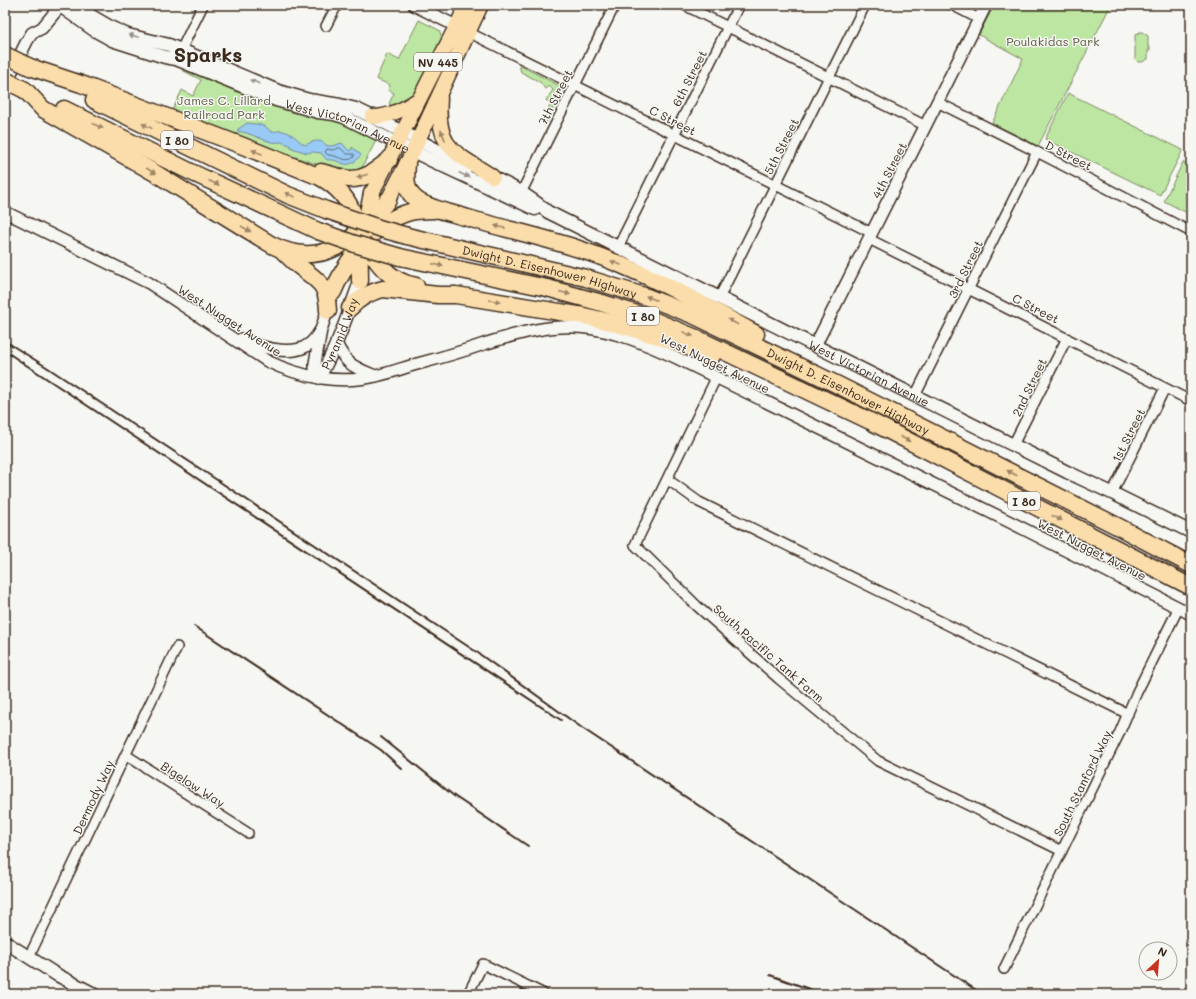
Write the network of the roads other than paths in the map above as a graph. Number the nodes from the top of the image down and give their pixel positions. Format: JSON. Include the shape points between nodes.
{"nodes":[{"id":1,"x":60,"y":5,"type":"edge"},
{"id":2,"x":77,"y":5,"type":"edge"},
{"id":3,"x":203,"y":5,"type":"edge"},
{"id":4,"x":337,"y":5,"type":"edge"},
{"id":5,"x":414,"y":5,"type":"edge"},
{"id":6,"x":467,"y":5,"type":"edge"},
{"id":7,"x":481,"y":5,"type":"edge"},
{"id":8,"x":615,"y":5,"type":"edge"},
{"id":9,"x":684,"y":5,"type":"edge"},
{"id":10,"x":739,"y":5,"type":"edge"},
{"id":11,"x":865,"y":5,"type":"edge"},
{"id":12,"x":952,"y":5,"type":"edge"},
{"id":13,"x":986,"y":5,"type":"edge"},
{"id":14,"x":979,"y":19,"type":"junction"},
{"id":15,"x":326,"y":26,"type":"dead end"},
{"id":16,"x":728,"y":27,"type":"junction"},
{"id":17,"x":462,"y":29,"type":"junction"},
{"id":18,"x":5,"y":55,"type":"edge"},
{"id":19,"x":178,"y":55,"type":"junction"},
{"id":20,"x":30,"y":67,"type":"junction"},
{"id":21,"x":829,"y":78,"type":"junction"},
{"id":22,"x":5,"y":80,"type":"edge"},
{"id":23,"x":5,"y":85,"type":"edge"},
{"id":24,"x":575,"y":85,"type":"junction"},
{"id":25,"x":441,"y":89,"type":"junction"},
{"id":26,"x":25,"y":90,"type":"junction"},
{"id":27,"x":420,"y":99,"type":"junction"},
{"id":28,"x":938,"y":102,"type":"junction"},
{"id":29,"x":372,"y":117,"type":"junction"},
{"id":30,"x":926,"y":126,"type":"junction"},
{"id":31,"x":674,"y":135,"type":"junction"},
{"id":32,"x":400,"y":138,"type":"junction"},
{"id":33,"x":412,"y":152,"type":"junction"},
{"id":34,"x":1037,"y":152,"type":"junction"},
{"id":35,"x":389,"y":160,"type":"junction"},
{"id":36,"x":293,"y":166,"type":"junction"},
{"id":37,"x":493,"y":177,"type":"junction"},
{"id":38,"x":775,"y":185,"type":"junction"},
{"id":39,"x":372,"y":193,"type":"joint"},
{"id":40,"x":519,"y":196,"type":"junction"},
{"id":41,"x":388,"y":200,"type":"joint"},
{"id":42,"x":442,"y":211,"type":"junction"},
{"id":43,"x":5,"y":212,"type":"edge"},
{"id":44,"x":1189,"y":231,"type":"dead end"},
{"id":45,"x":364,"y":236,"type":"junction"},
{"id":46,"x":870,"y":236,"type":"junction"},
{"id":47,"x":618,"y":247,"type":"junction"},
{"id":48,"x":280,"y":249,"type":"junction"},
{"id":49,"x":360,"y":281,"type":"joint"},
{"id":50,"x":968,"y":289,"type":"junction"},
{"id":51,"x":333,"y":292,"type":"joint"},
{"id":52,"x":456,"y":295,"type":"junction"},
{"id":53,"x":719,"y":298,"type":"junction"},
{"id":54,"x":350,"y":308,"type":"junction"},
{"id":55,"x":328,"y":311,"type":"junction"},
{"id":56,"x":215,"y":327,"type":"junction"},
{"id":57,"x":321,"y":330,"type":"junction"},
{"id":58,"x":1066,"y":338,"type":"junction"},
{"id":59,"x":336,"y":343,"type":"junction"},
{"id":60,"x":815,"y":346,"type":"junction"},
{"id":61,"x":375,"y":376,"type":"junction"},
{"id":62,"x":319,"y":378,"type":"junction"},
{"id":63,"x":716,"y":378,"type":"junction"},
{"id":64,"x":838,"y":386,"type":"junction"},
{"id":65,"x":1165,"y":388,"type":"junction"},
{"id":66,"x":915,"y":396,"type":"junction"},
{"id":67,"x":1191,"y":401,"type":"edge"},
{"id":68,"x":870,"y":421,"type":"junction"},
{"id":69,"x":1013,"y":445,"type":"junction"},
{"id":70,"x":667,"y":479,"type":"junction"},
{"id":71,"x":1047,"y":491,"type":"junction"},
{"id":72,"x":1112,"y":493,"type":"junction"},
{"id":73,"x":1191,"y":532,"type":"edge"},
{"id":74,"x":1191,"y":554,"type":"edge"},
{"id":75,"x":1191,"y":565,"type":"edge"},
{"id":76,"x":1191,"y":587,"type":"edge"},
{"id":77,"x":1179,"y":607,"type":"junction"},
{"id":78,"x":1191,"y":614,"type":"edge"},
{"id":79,"x":177,"y":647,"type":"dead end"},
{"id":80,"x":1128,"y":714,"type":"junction"},
{"id":81,"x":126,"y":755,"type":"junction"},
{"id":82,"x":248,"y":833,"type":"dead end"},
{"id":83,"x":1062,"y":851,"type":"junction"},
{"id":84,"x":5,"y":942,"type":"edge"},
{"id":85,"x":30,"y":957,"type":"junction"},
{"id":86,"x":1004,"y":969,"type":"dead end"},
{"id":87,"x":94,"y":994,"type":"edge"},
{"id":88,"x":468,"y":994,"type":"edge"},
{"id":89,"x":544,"y":994,"type":"edge"}],
"edges":[{"from":1,"to":19,"type":"main road","name":"West Victorian Avenue","via":[[112,40],[165,57]]},
{"from":1,"to":23,"type":"street","via":[[42,28],[32,33]]},
{"from":19,"to":2,"type":"main road","name":"West Victorian Avenue","one_way":true,"via":[[169,45],[128,35],[112,28]]},
{"from":3,"to":19,"type":"street"},
{"from":4,"to":15,"type":"street"},
{"from":5,"to":17,"type":"street"},
{"from":6,"to":17,"type":"main road","number":"NV 445"},
{"from":7,"to":17,"type":"main road","number":"NV 445"},
{"from":8,"to":24,"type":"street","name":"7th Street"},
{"from":9,"to":16,"type":"street"},
{"from":10,"to":16,"type":"street","name":"6th Street"},
{"from":11,"to":21,"type":"street","name":"5th Street"},
{"from":12,"to":14,"type":"street"},
{"from":13,"to":14,"type":"street","name":"4th Street"},
{"from":14,"to":28,"type":"street","name":"4th Street"},
{"from":16,"to":21,"type":"street"},
{"from":16,"to":31,"type":"street","name":"6th Street"},
{"from":17,"to":24,"type":"street","name":"C Street"},
{"from":17,"to":25,"type":"main road","number":"NV 445"},
{"from":17,"to":27,"type":"main road","number":"NV 445"},
{"from":18,"to":20,"type":"highway","name":"Dwight D. Eisenhower Highway","number":"I 80","bridge":true},
{"from":29,"to":19,"type":"main road","name":"West Victorian Avenue","one_way":true,"via":[[348,107],[278,92]]},
{"from":19,"to":32,"type":"main road","name":"West Victorian Avenue","via":[[276,100],[344,117]]},
{"from":36,"to":20,"type":"highway","one_way":true,"via":[[81,84]]},
{"from":64,"to":20,"type":"highway","name":"Dwight D. Eisenhower Highway","number":"I 80","one_way":true,"bridge":true,"via":[[694,316],[647,297],[586,278],[407,236],[326,210],[255,179]]},
{"from":21,"to":30,"type":"street"},
{"from":21,"to":38,"type":"street","name":"5th Street"},
{"from":22,"to":26,"type":"highway","name":"Dwight D. Eisenhower Highway","number":"I 80","bridge":true},
{"from":24,"to":31,"type":"street","name":"C Street"},
{"from":24,"to":40,"type":"street","name":"7th Street"},
{"from":25,"to":33,"type":"main road","number":"NV 445"},
{"from":37,"to":25,"type":"main road","one_way":true,"via":[[458,156],[447,143],[439,121]]},
{"from":26,"to":48,"type":"highway","one_way":true,"via":[[43,109]]},
{"from":26,"to":68,"type":"highway","name":"Dwight D. Eisenhower Highway","number":"I 80","one_way":true,"bridge":true,"via":[[318,231],[400,257],[547,288],[643,316],[696,338]]},
{"from":27,"to":29,"type":"main road","via":[[393,114]]},
{"from":27,"to":32,"type":"main road","number":"NV 445"},
{"from":28,"to":30,"type":"street","name":"4th Street"},
{"from":28,"to":34,"type":"street","name":"D Street"},
{"from":29,"to":32,"type":"main road","name":"West Victorian Avenue"},
{"from":30,"to":46,"type":"street","name":"4th Street"},
{"from":31,"to":38,"type":"street","name":"C Street"},
{"from":31,"to":47,"type":"street","name":"6th Street"},
{"from":32,"to":33,"type":"main road","name":"West Victorian Avenue"},
{"from":32,"to":35,"type":"main road","number":"NV 445"},
{"from":33,"to":37,"type":"main road","name":"West Victorian Avenue","via":[[466,166]]},
{"from":33,"to":40,"type":"main road","name":"West Victorian Avenue","one_way":true},
{"from":33,"to":41,"type":"main road","number":"NV 445"},
{"from":33,"to":42,"type":"highway","via":[[406,180],[410,194],[420,202]]},
{"from":34,"to":44,"type":"street","name":"D Street"},
{"from":34,"to":50,"type":"street","name":"3rd Street"},
{"from":35,"to":36,"type":"highway","one_way":true,"via":[[372,173],[357,179],[342,178]]},
{"from":35,"to":39,"type":"main road","number":"NV 445"},
{"from":36,"to":45,"type":"highway","via":[[326,180],[340,192],[351,207]]},
{"from":37,"to":40,"type":"main road","name":"West Victorian Avenue"},
{"from":38,"to":46,"type":"street","name":"C Street"},
{"from":38,"to":53,"type":"street","name":"5th Street"},
{"from":39,"to":45,"type":"highway"},
{"from":40,"to":47,"type":"main road","name":"West Victorian Avenue","via":[[532,208],[548,212]]},
{"from":41,"to":45,"type":"highway"},
{"from":42,"to":45,"type":"highway","via":[[411,212],[394,218]]},
{"from":64,"to":42,"type":"highway","one_way":true,"via":[[797,358],[644,274],[557,242]]},
{"from":43,"to":56,"type":"street","name":"West Nugget Avenue","via":[[149,283]]},
{"from":45,"to":48,"type":"highway","via":[[317,254],[300,254]]},
{"from":45,"to":49,"type":"highway"},
{"from":45,"to":51,"type":"highway"},
{"from":45,"to":52,"type":"highway","via":[[382,268],[399,281]]},
{"from":46,"to":50,"type":"street","name":"C Street"},
{"from":46,"to":60,"type":"street","name":"4th Street"},
{"from":47,"to":53,"type":"main road","name":"West Victorian Avenue"},
{"from":48,"to":55,"type":"highway","via":[[320,283],[325,292]]},
{"from":49,"to":54,"type":"street","name":"Pyramid Way"},
{"from":50,"to":58,"type":"street","name":"C Street"},
{"from":50,"to":66,"type":"street","name":"3rd Street"},
{"from":51,"to":55,"type":"street","name":"Pyramid Way"},
{"from":52,"to":54,"type":"highway","via":[[383,289],[363,296]]},
{"from":52,"to":68,"type":"highway","one_way":true,"via":[[576,315],[640,330],[720,360],[830,414]]},
{"from":53,"to":60,"type":"main road","name":"West Victorian Avenue"},
{"from":54,"to":59,"type":"street","name":"Pyramid Way"},
{"from":55,"to":57,"type":"street","name":"Pyramid Way"},
{"from":56,"to":57,"type":"street","via":[[253,344],[280,350],[304,348]]},
{"from":56,"to":62,"type":"street","name":"West Nugget Avenue","via":[[267,361],[284,369]]},
{"from":57,"to":62,"type":"street","name":"Pyramid Way","via":[[315,363]]},
{"from":58,"to":65,"type":"street","name":"C Street"},
{"from":58,"to":69,"type":"street","name":"2nd Street"},
{"from":59,"to":61,"type":"street","via":[[343,358],[354,367]]},
{"from":59,"to":62,"type":"street","name":"Pyramid Way"},
{"from":60,"to":66,"type":"main road","name":"West Victorian Avenue"},
{"from":61,"to":62,"type":"street","name":"West Nugget Avenue"},
{"from":61,"to":63,"type":"street","name":"West Nugget Avenue","via":[[524,332],[574,327],[602,331],[640,342]]},
{"from":63,"to":70,"type":"street","name":"South Pacific Tank Farm"},
{"from":63,"to":77,"type":"street","name":"West Nugget Avenue"},
{"from":71,"to":64,"type":"highway","name":"Dwight D. Eisenhower Highway","number":"I 80","one_way":true},
{"from":65,"to":67,"type":"street","name":"C Street"},
{"from":65,"to":72,"type":"street","name":"1st Street"},
{"from":66,"to":69,"type":"main road","name":"West Victorian Avenue"},
{"from":68,"to":76,"type":"highway","name":"Dwight D. Eisenhower Highway","number":"I 80","one_way":true},
{"from":69,"to":72,"type":"main road","name":"West Victorian Avenue"},
{"from":70,"to":80,"type":"street","via":[[706,505]]},
{"from":70,"to":83,"type":"street","name":"South Pacific Tank Farm","via":[[635,545],[696,606],[878,761]]},
{"from":71,"to":74,"type":"highway","via":[[1088,505]]},
{"from":71,"to":75,"type":"highway","name":"Dwight D. Eisenhower Highway","number":"I 80"},
{"from":72,"to":73,"type":"main road","name":"West Victorian Avenue"},
{"from":77,"to":78,"type":"street","name":"West Nugget Avenue"},
{"from":77,"to":80,"type":"street","name":"South Stanford Way"},
{"from":79,"to":81,"type":"street","name":"Dermody Way"},
{"from":80,"to":83,"type":"street","name":"South Stanford Way"},
{"from":81,"to":82,"type":"street","name":"Bigelow Way"},
{"from":81,"to":85,"type":"street","name":"Dermody Way"},
{"from":83,"to":86,"type":"street","name":"South Stanford Way"},
{"from":84,"to":85,"type":"main road"},
{"from":85,"to":87,"type":"main road","via":[[57,975]]},
{"from":88,"to":89,"type":"street","via":[[483,964]]}]}
